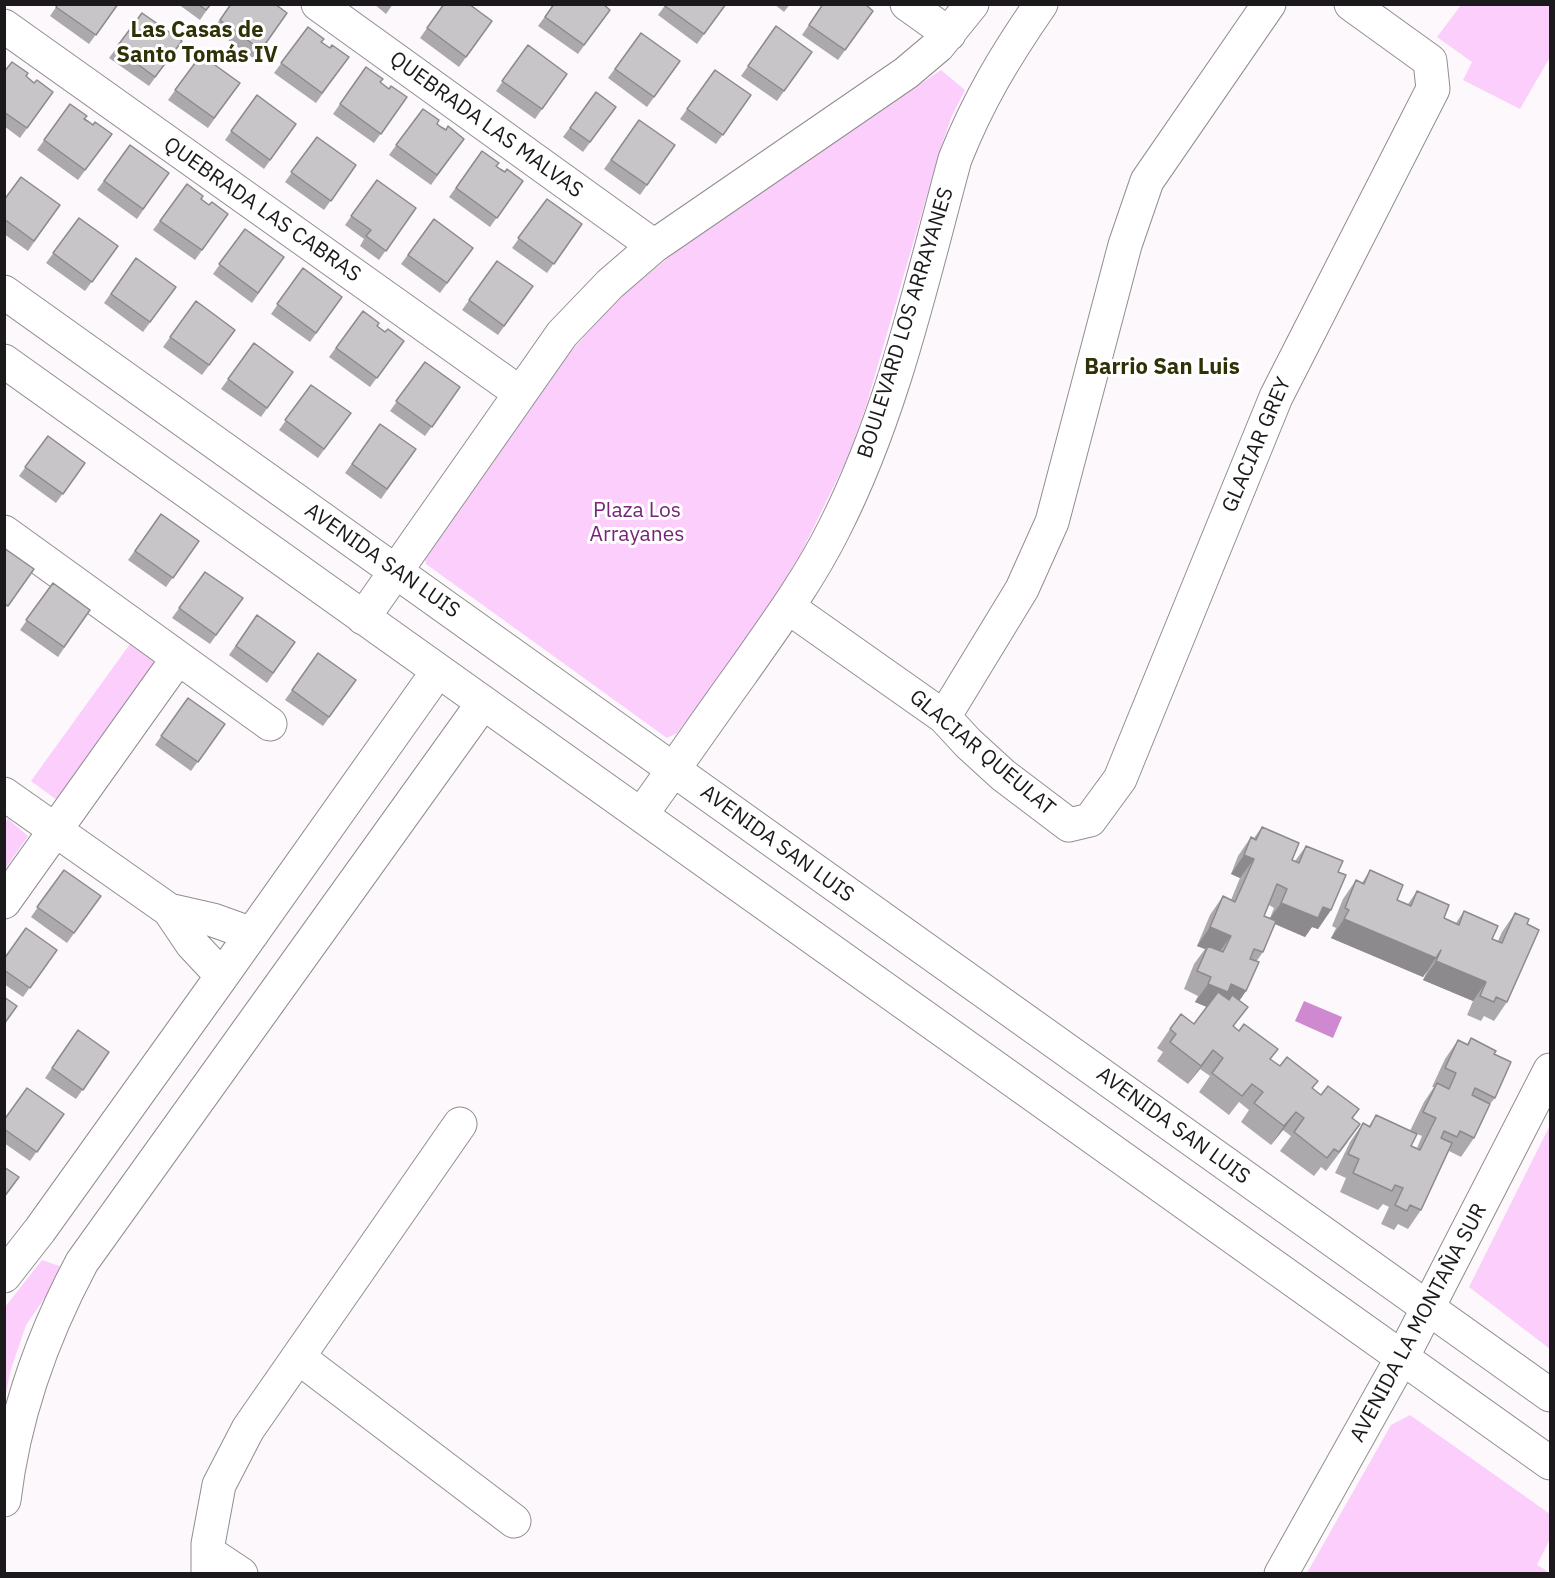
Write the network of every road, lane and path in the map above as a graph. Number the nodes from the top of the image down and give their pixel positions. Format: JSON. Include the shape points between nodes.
{"nodes":[{"id":1,"x":318,"y":4,"type":"edge"},
{"id":2,"x":908,"y":4,"type":"edge"},
{"id":3,"x":972,"y":4,"type":"edge"},
{"id":4,"x":1041,"y":4,"type":"edge"},
{"id":5,"x":1269,"y":4,"type":"edge"},
{"id":6,"x":1352,"y":4,"type":"edge"},
{"id":7,"x":4,"y":26,"type":"edge"},
{"id":8,"x":949,"y":34,"type":"junction"},
{"id":9,"x":654,"y":246,"type":"junction"},
{"id":10,"x":4,"y":292,"type":"edge"},
{"id":11,"x":4,"y":361,"type":"edge"},
{"id":12,"x":520,"y":393,"type":"junction"},
{"id":13,"x":4,"y":532,"type":"edge"},
{"id":14,"x":395,"y":571,"type":"junction"},
{"id":15,"x":788,"y":607,"type":"junction"},
{"id":16,"x":363,"y":618,"type":"junction"},
{"id":17,"x":178,"y":658,"type":"junction"},
{"id":18,"x":438,"y":670,"type":"junction"},
{"id":19,"x":483,"y":703,"type":"junction"},
{"id":20,"x":944,"y":717,"type":"junction"},
{"id":21,"x":270,"y":724,"type":"dead end"},
{"id":22,"x":674,"y":770,"type":"junction"},
{"id":23,"x":4,"y":794,"type":"edge"},
{"id":24,"x":641,"y":815,"type":"junction"},
{"id":25,"x":1090,"y":820,"type":"joint"},
{"id":26,"x":56,"y":830,"type":"junction"},
{"id":27,"x":4,"y":902,"type":"edge"},
{"id":28,"x":169,"y":910,"type":"junction"},
{"id":29,"x":252,"y":934,"type":"junction"},
{"id":30,"x":222,"y":976,"type":"junction"},
{"id":31,"x":1551,"y":1070,"type":"edge"},
{"id":32,"x":460,"y":1124,"type":"dead end"},
{"id":33,"x":40,"y":1230,"type":"junction"},
{"id":34,"x":82,"y":1262,"type":"junction"},
{"id":35,"x":4,"y":1276,"type":"edge"},
{"id":36,"x":1429,"y":1308,"type":"junction"},
{"id":37,"x":1403,"y":1356,"type":"junction"},
{"id":38,"x":298,"y":1357,"type":"junction"},
{"id":39,"x":1551,"y":1395,"type":"edge"},
{"id":40,"x":1551,"y":1463,"type":"edge"},
{"id":41,"x":4,"y":1500,"type":"edge"},
{"id":42,"x":514,"y":1521,"type":"dead end"},
{"id":43,"x":208,"y":1563,"type":"edge"},
{"id":44,"x":241,"y":1574,"type":"edge"},
{"id":45,"x":1281,"y":1574,"type":"edge"}],
"edges":[{"from":1,"to":9,"type":"street","name":"QUEBRADA LAS MALVAS"},
{"from":2,"to":8,"type":"street"},
{"from":3,"to":8,"type":"street"},
{"from":4,"to":15,"type":"street","name":"BOULEVARD LOS ARRAYANES","via":[[994,75],[967,129],[871,447],[834,529]]},
{"from":5,"to":20,"type":"street","via":[[1147,181],[1125,245],[1052,522],[1022,589]]},
{"from":6,"to":25,"type":"street","name":"GLACIAR GREY","via":[[1430,61],[1433,89],[1276,397],[1120,779]]},
{"from":7,"to":12,"type":"street","name":"QUEBRADA LAS CABRAS"},
{"from":8,"to":9,"type":"street","via":[[906,73]]},
{"from":9,"to":12,"type":"street","via":[[580,313]]},
{"from":10,"to":14,"type":"street","name":"AVENIDA SAN LUIS"},
{"from":11,"to":16,"type":"street"},
{"from":12,"to":14,"type":"street"},
{"from":13,"to":17,"type":"street"},
{"from":14,"to":16,"type":"street"},
{"from":14,"to":22,"type":"street","name":"AVENIDA SAN LUIS"},
{"from":15,"to":20,"type":"street","name":"GLACIAR QUEULAT"},
{"from":15,"to":22,"type":"street","name":"BOULEVARD LOS ARRAYANES"},
{"from":16,"to":18,"type":"street"},
{"from":17,"to":21,"type":"street"},
{"from":17,"to":26,"type":"street"},
{"from":18,"to":19,"type":"street"},
{"from":18,"to":29,"type":"street"},
{"from":19,"to":24,"type":"street"},
{"from":19,"to":34,"type":"street"},
{"from":20,"to":25,"type":"street","name":"GLACIAR QUEULAT","via":[[1003,775],[1069,825]]},
{"from":22,"to":24,"type":"street","name":"BOULEVARD LOS ARRAYANES"},
{"from":22,"to":36,"type":"street","name":"AVENIDA SAN LUIS"},
{"from":23,"to":26,"type":"street"},
{"from":24,"to":37,"type":"street"},
{"from":26,"to":27,"type":"street"},
{"from":26,"to":28,"type":"street"},
{"from":28,"to":29,"type":"street"},
{"from":28,"to":30,"type":"street","via":[[192,944]]},
{"from":29,"to":30,"type":"street"},
{"from":30,"to":33,"type":"street"},
{"from":31,"to":36,"type":"street","name":"AVENIDA LA MONTAÑA SUR"},
{"from":32,"to":38,"type":"street"},
{"from":33,"to":34,"type":"street"},
{"from":33,"to":35,"type":"street"},
{"from":34,"to":41,"type":"street","via":[[56,1312],[28,1384]]},
{"from":36,"to":37,"type":"street","name":"AVENIDA LA MONTAÑA SUR"},
{"from":36,"to":39,"type":"street","name":"AVENIDA SAN LUIS"},
{"from":37,"to":40,"type":"street"},
{"from":37,"to":45,"type":"street","name":"AVENIDA LA MONTAÑA SUR"},
{"from":38,"to":42,"type":"street"},
{"from":38,"to":43,"type":"street","via":[[248,1429],[219,1485]]},
{"from":43,"to":44,"type":"street"}]}
